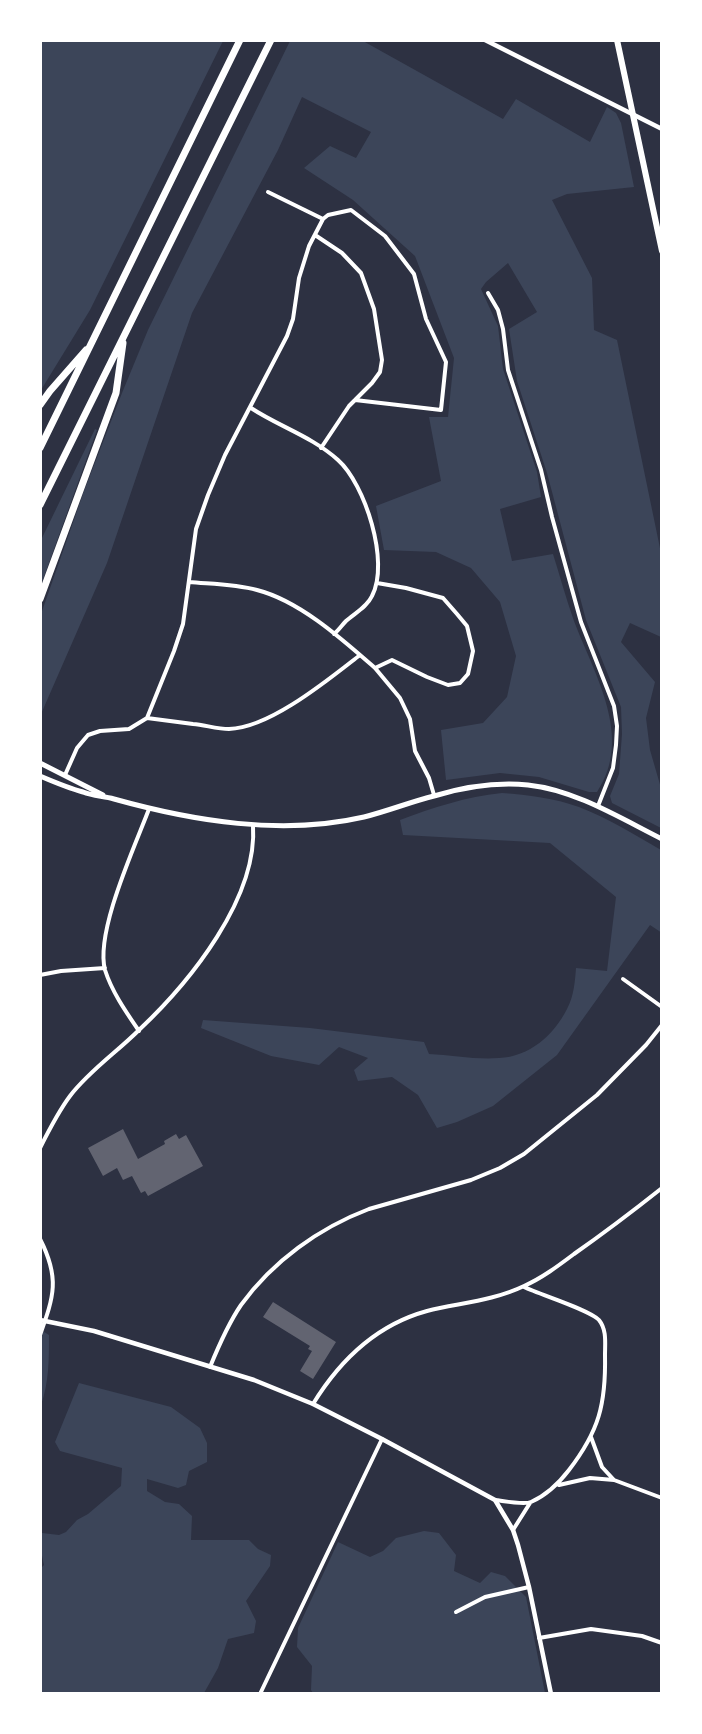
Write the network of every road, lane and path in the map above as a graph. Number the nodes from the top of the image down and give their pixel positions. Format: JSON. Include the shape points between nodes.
{"nodes":[{"id":1,"x":240,"y":40,"type":"edge"},
{"id":2,"x":271,"y":40,"type":"edge"},
{"id":3,"x":485,"y":40,"type":"edge"},
{"id":4,"x":617,"y":40,"type":"edge"},
{"id":5,"x":632,"y":114,"type":"junction"},
{"id":6,"x":662,"y":129,"type":"edge"},
{"id":7,"x":268,"y":192,"type":"dead end"},
{"id":8,"x":323,"y":219,"type":"junction"},
{"id":9,"x":315,"y":235,"type":"junction"},
{"id":10,"x":662,"y":250,"type":"edge"},
{"id":11,"x":488,"y":293,"type":"dead end"},
{"id":12,"x":125,"y":336,"type":"junction"},
{"id":13,"x":92,"y":344,"type":"junction"},
{"id":14,"x":356,"y":400,"type":"junction"},
{"id":15,"x":40,"y":405,"type":"edge"},
{"id":16,"x":251,"y":408,"type":"junction"},
{"id":17,"x":40,"y":448,"type":"edge"},
{"id":18,"x":321,"y":448,"type":"junction"},
{"id":19,"x":40,"y":505,"type":"edge"},
{"id":20,"x":189,"y":582,"type":"junction"},
{"id":21,"x":377,"y":584,"type":"junction"},
{"id":22,"x":40,"y":599,"type":"edge"},
{"id":23,"x":334,"y":634,"type":"junction"},
{"id":24,"x":360,"y":655,"type":"junction"},
{"id":25,"x":375,"y":668,"type":"junction"},
{"id":26,"x":147,"y":718,"type":"junction"},
{"id":27,"x":40,"y":763,"type":"edge"},
{"id":28,"x":40,"y":776,"type":"edge"},
{"id":29,"x":65,"y":776,"type":"junction"},
{"id":30,"x":434,"y":795,"type":"junction"},
{"id":31,"x":110,"y":798,"type":"junction"},
{"id":32,"x":598,"y":807,"type":"junction"},
{"id":33,"x":149,"y":809,"type":"junction"},
{"id":34,"x":253,"y":825,"type":"junction"},
{"id":35,"x":662,"y":839,"type":"edge"},
{"id":36,"x":105,"y":968,"type":"junction"},
{"id":37,"x":40,"y":975,"type":"edge"},
{"id":38,"x":623,"y":979,"type":"dead end"},
{"id":39,"x":662,"y":1007,"type":"edge"},
{"id":40,"x":662,"y":1025,"type":"edge"},
{"id":41,"x":139,"y":1030,"type":"junction"},
{"id":42,"x":40,"y":1148,"type":"edge"},
{"id":43,"x":662,"y":1188,"type":"edge"},
{"id":44,"x":40,"y":1239,"type":"edge"},
{"id":45,"x":524,"y":1286,"type":"junction"},
{"id":46,"x":43,"y":1320,"type":"edge"},
{"id":47,"x":40,"y":1335,"type":"edge"},
{"id":48,"x":210,"y":1367,"type":"junction"},
{"id":49,"x":313,"y":1404,"type":"junction"},
{"id":50,"x":591,"y":1437,"type":"junction"},
{"id":51,"x":382,"y":1439,"type":"junction"},
{"id":52,"x":614,"y":1480,"type":"junction"},
{"id":53,"x":558,"y":1485,"type":"junction"},
{"id":54,"x":662,"y":1498,"type":"edge"},
{"id":55,"x":495,"y":1500,"type":"junction"},
{"id":56,"x":530,"y":1503,"type":"junction"},
{"id":57,"x":513,"y":1530,"type":"junction"},
{"id":58,"x":529,"y":1587,"type":"junction"},
{"id":59,"x":456,"y":1612,"type":"dead end"},
{"id":60,"x":539,"y":1638,"type":"junction"},
{"id":61,"x":662,"y":1643,"type":"edge"},
{"id":62,"x":260,"y":1694,"type":"edge"},
{"id":63,"x":551,"y":1694,"type":"edge"}],
"edges":[{"from":1,"to":13,"type":"highway"},
{"from":2,"to":12,"type":"highway"},
{"from":3,"to":5,"type":"street"},
{"from":4,"to":5,"type":"highway"},
{"from":5,"to":6,"type":"street"},
{"from":5,"to":10,"type":"highway"},
{"from":7,"to":8,"type":"street"},
{"from":8,"to":9,"type":"street"},
{"from":8,"to":14,"type":"street","via":[[351,210],[385,236],[414,274],[426,319],[446,362],[441,410]]},
{"from":9,"to":14,"type":"street","via":[[342,253],[361,273],[374,309],[382,360],[380,372]]},
{"from":9,"to":16,"type":"street","via":[[299,278],[290,328]]},
{"from":11,"to":32,"type":"street","via":[[501,320],[508,370],[541,470],[581,622],[614,706],[617,726],[613,768]]},
{"from":12,"to":19,"type":"highway"},
{"from":12,"to":22,"type":"highway","via":[[116,393]]},
{"from":13,"to":15,"type":"highway"},
{"from":13,"to":17,"type":"highway"},
{"from":14,"to":18,"type":"street"},
{"from":16,"to":18,"type":"street"},
{"from":16,"to":20,"type":"street","via":[[208,495],[196,529]]},
{"from":18,"to":21,"type":"street","via":[[350,474],[366,506],[375,534]]},
{"from":20,"to":23,"type":"street","via":[[239,586],[273,595]]},
{"from":20,"to":26,"type":"street","via":[[183,624]]},
{"from":21,"to":23,"type":"street","via":[[365,606]]},
{"from":21,"to":25,"type":"street","via":[[442,598],[467,626],[473,651],[468,674],[460,683],[448,685],[392,660]]},
{"from":23,"to":24,"type":"street"},
{"from":24,"to":25,"type":"street"},
{"from":24,"to":26,"type":"street","via":[[307,696],[248,726],[231,729]]},
{"from":25,"to":30,"type":"street","via":[[400,698],[410,719],[416,751]]},
{"from":26,"to":29,"type":"street","via":[[129,729],[88,735],[77,748]]},
{"from":27,"to":29,"type":"main road"},
{"from":28,"to":31,"type":"main road","via":[[84,793]]},
{"from":29,"to":31,"type":"main road"},
{"from":30,"to":32,"type":"main road","via":[[505,784],[530,785]]},
{"from":30,"to":34,"type":"main road","via":[[363,817],[302,825]]},
{"from":31,"to":33,"type":"main road"},
{"from":32,"to":35,"type":"main road"},
{"from":33,"to":34,"type":"main road"},
{"from":33,"to":36,"type":"street","via":[[111,914]]},
{"from":34,"to":41,"type":"street","via":[[251,863],[235,905],[191,974]]},
{"from":36,"to":37,"type":"street"},
{"from":36,"to":41,"type":"street","via":[[119,1001]]},
{"from":38,"to":39,"type":"street"},
{"from":40,"to":48,"type":"street","via":[[597,1095],[524,1154],[471,1180],[353,1215],[290,1253],[241,1305]]},
{"from":41,"to":42,"type":"street","via":[[70,1096]]},
{"from":43,"to":45,"type":"street","via":[[547,1274]]},
{"from":44,"to":46,"type":"street","via":[[49,1255],[54,1279],[52,1301]]},
{"from":45,"to":49,"type":"street","via":[[494,1297],[425,1312],[389,1327],[344,1360]]},
{"from":45,"to":50,"type":"street","via":[[593,1314],[601,1322],[605,1332],[605,1381],[599,1418]]},
{"from":46,"to":47,"type":"street"},
{"from":46,"to":48,"type":"street"},
{"from":48,"to":49,"type":"street"},
{"from":49,"to":51,"type":"street"},
{"from":50,"to":52,"type":"street","via":[[602,1467]]},
{"from":50,"to":53,"type":"street"},
{"from":51,"to":55,"type":"street"},
{"from":51,"to":62,"type":"street"},
{"from":52,"to":53,"type":"street","via":[[590,1478]]},
{"from":52,"to":54,"type":"street"},
{"from":53,"to":56,"type":"street"},
{"from":55,"to":56,"type":"street"},
{"from":55,"to":57,"type":"street"},
{"from":56,"to":57,"type":"street"},
{"from":57,"to":58,"type":"street"},
{"from":58,"to":59,"type":"street","via":[[485,1597]]},
{"from":58,"to":60,"type":"street"},
{"from":60,"to":61,"type":"street","via":[[591,1629]]},
{"from":60,"to":63,"type":"street"}]}
